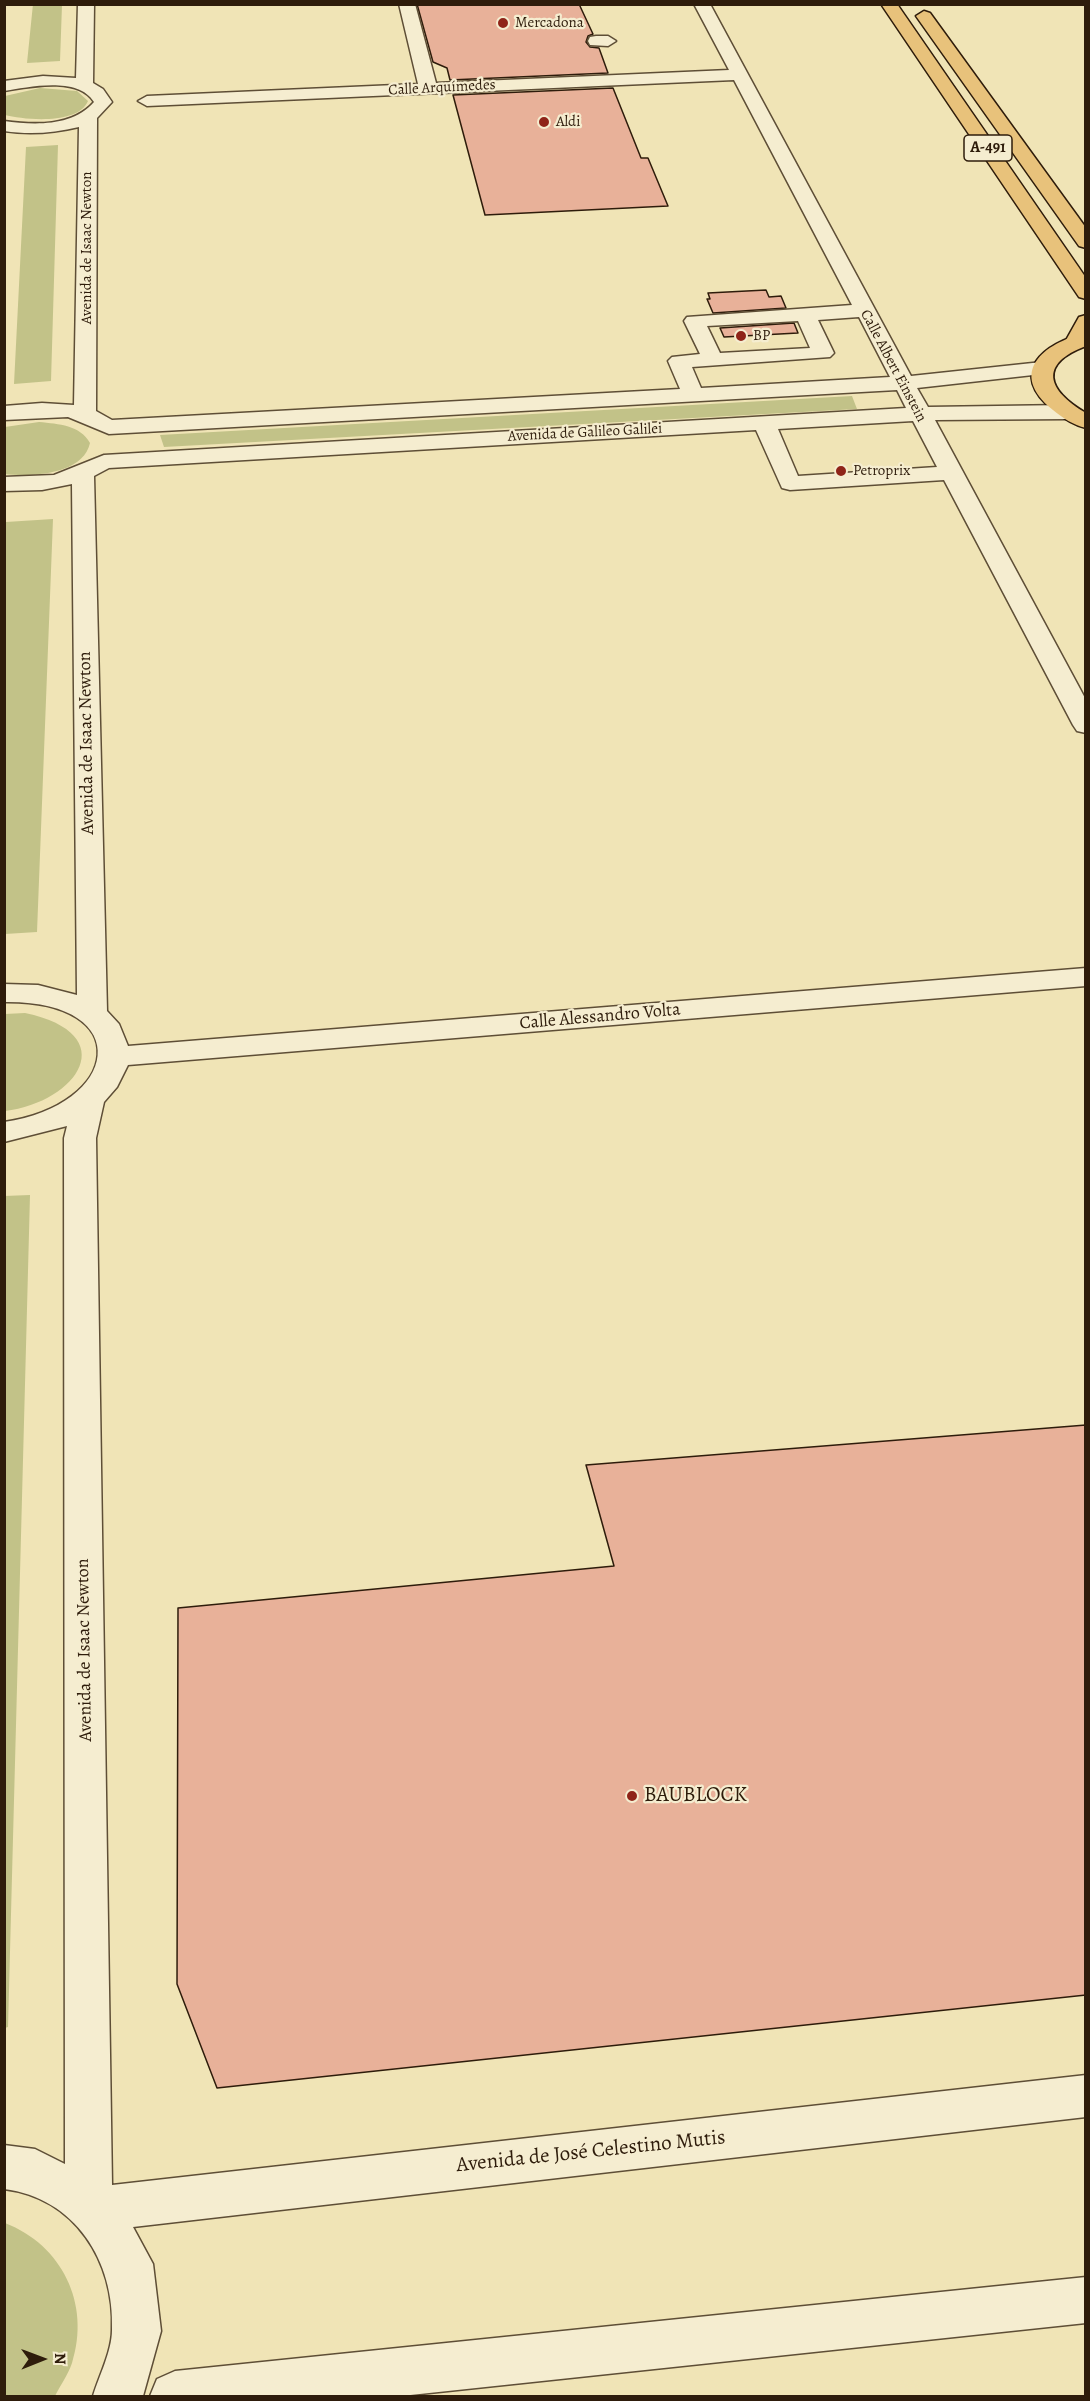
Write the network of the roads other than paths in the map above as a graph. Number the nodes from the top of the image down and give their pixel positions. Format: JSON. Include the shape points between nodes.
{"nodes":[{"id":1,"x":86,"y":4,"type":"edge"},
{"id":2,"x":407,"y":4,"type":"edge"},
{"id":3,"x":702,"y":4,"type":"edge"},
{"id":4,"x":889,"y":4,"type":"edge"},
{"id":5,"x":916,"y":4,"type":"edge"},
{"id":6,"x":616,"y":62,"type":"dead end"},
{"id":7,"x":738,"y":75,"type":"junction"},
{"id":8,"x":621,"y":80,"type":"junction"},
{"id":9,"x":4,"y":86,"type":"edge"},
{"id":10,"x":84,"y":86,"type":"junction"},
{"id":11,"x":427,"y":89,"type":"junction"},
{"id":12,"x":147,"y":101,"type":"junction"},
{"id":13,"x":107,"y":104,"type":"junction"},
{"id":14,"x":4,"y":126,"type":"edge"},
{"id":15,"x":1086,"y":242,"type":"edge"},
{"id":16,"x":1086,"y":293,"type":"edge"},
{"id":17,"x":863,"y":311,"type":"junction"},
{"id":18,"x":805,"y":314,"type":"junction"},
{"id":19,"x":1086,"y":321,"type":"edge"},
{"id":20,"x":1080,"y":340,"type":"edge"},
{"id":21,"x":800,"y":355,"type":"junction"},
{"id":22,"x":712,"y":360,"type":"junction"},
{"id":23,"x":1042,"y":368,"type":"junction"},
{"id":24,"x":902,"y":383,"type":"junction"},
{"id":25,"x":816,"y":388,"type":"junction"},
{"id":26,"x":693,"y":395,"type":"junction"},
{"id":27,"x":4,"y":413,"type":"edge"},
{"id":28,"x":918,"y":414,"type":"junction"},
{"id":29,"x":85,"y":415,"type":"junction"},
{"id":30,"x":1076,"y":417,"type":"edge"},
{"id":31,"x":764,"y":423,"type":"junction"},
{"id":32,"x":109,"y":427,"type":"junction"},
{"id":33,"x":93,"y":468,"type":"junction"},
{"id":34,"x":950,"y":473,"type":"junction"},
{"id":35,"x":4,"y":484,"type":"edge"},
{"id":36,"x":1086,"y":725,"type":"edge"},
{"id":37,"x":1086,"y":977,"type":"edge"},
{"id":38,"x":4,"y":993,"type":"edge"},
{"id":39,"x":92,"y":1013,"type":"junction"},
{"id":40,"x":114,"y":1057,"type":"junction"},
{"id":41,"x":89,"y":1099,"type":"junction"},
{"id":42,"x":4,"y":1132,"type":"edge"},
{"id":43,"x":1086,"y":2096,"type":"edge"},
{"id":44,"x":4,"y":2167,"type":"edge"},
{"id":45,"x":92,"y":2205,"type":"junction"},
{"id":46,"x":1086,"y":2300,"type":"edge"},
{"id":47,"x":118,"y":2397,"type":"edge"},
{"id":48,"x":175,"y":2397,"type":"edge"}],
"edges":[{"from":1,"to":10,"type":"street"},
{"from":2,"to":11,"type":"street","via":[[431,70]]},
{"from":3,"to":7,"type":"street","name":"Calle Albert Einstein"},
{"from":4,"to":16,"type":"main road","number":"A-491"},
{"from":5,"to":15,"type":"main road","number":"A-491"},
{"from":6,"to":8,"type":"street"},
{"from":7,"to":8,"type":"street","name":"Calle Arquímedes"},
{"from":7,"to":17,"type":"street","name":"Calle Albert Einstein","via":[[770,154]]},
{"from":8,"to":11,"type":"street","name":"Calle Arquímedes"},
{"from":9,"to":10,"type":"street","via":[[43,81]]},
{"from":10,"to":13,"type":"street"},
{"from":11,"to":12,"type":"street","name":"Calle Arquímedes"},
{"from":12,"to":13,"type":"street","name":"Calle Arquímedes"},
{"from":12,"to":13,"type":"street","name":"Calle Arquímedes"},
{"from":13,"to":14,"type":"street","via":[[53,126]]},
{"from":13,"to":29,"type":"street","name":"Avenida de Isaac Newton"},
{"from":17,"to":18,"type":"street"},
{"from":17,"to":24,"type":"street","name":"Calle Albert Einstein"},
{"from":18,"to":21,"type":"street","via":[[824,353]]},
{"from":18,"to":22,"type":"street","via":[[694,321]]},
{"from":19,"to":20,"type":"main road"},
{"from":20,"to":23,"type":"main road","via":[[1053,354]]},
{"from":21,"to":22,"type":"street"},
{"from":21,"to":25,"type":"street"},
{"from":22,"to":26,"type":"street","via":[[679,362]]},
{"from":23,"to":24,"type":"street","name":"Avenida de Galileo Galilei"},
{"from":23,"to":30,"type":"main road","via":[[1041,383],[1049,398]]},
{"from":24,"to":25,"type":"street","name":"Avenida de Galileo Galilei"},
{"from":24,"to":28,"type":"street","name":"Calle Albert Einstein"},
{"from":25,"to":26,"type":"street","name":"Avenida de Galileo Galilei"},
{"from":26,"to":32,"type":"street","name":"Avenida de Galileo Galilei"},
{"from":27,"to":29,"type":"street","via":[[61,410]]},
{"from":28,"to":30,"type":"street","name":"Avenida de Galileo Galilei"},
{"from":28,"to":31,"type":"street","name":"Avenida de Galileo Galilei"},
{"from":28,"to":34,"type":"street","name":"Calle Albert Einstein"},
{"from":29,"to":32,"type":"street"},
{"from":31,"to":33,"type":"street","name":"Avenida de Galileo Galilei"},
{"from":31,"to":34,"type":"street","via":[[790,483]]},
{"from":32,"to":33,"type":"street","via":[[116,438],[114,450]]},
{"from":33,"to":35,"type":"street","name":"Avenida de Galileo Galilei","via":[[37,484]]},
{"from":33,"to":39,"type":"street","name":"Avenida de Isaac Newton"},
{"from":34,"to":36,"type":"street","name":"Calle Albert Einstein"},
{"from":37,"to":40,"type":"street","name":"Calle Alessandro Volta"},
{"from":38,"to":39,"type":"street","via":[[60,998]]},
{"from":39,"to":40,"type":"street","via":[[110,1033]]},
{"from":40,"to":41,"type":"street","via":[[107,1079]]},
{"from":41,"to":42,"type":"street","via":[[57,1119]]},
{"from":41,"to":45,"type":"street","name":"Avenida de Isaac Newton","via":[[80,1138]]},
{"from":43,"to":45,"type":"street","name":"Avenida de José Celestino Mutis"},
{"from":44,"to":45,"type":"street","via":[[35,2171]]},
{"from":45,"to":47,"type":"street","via":[[129,2264],[137,2331]]},
{"from":46,"to":48,"type":"street"}]}
